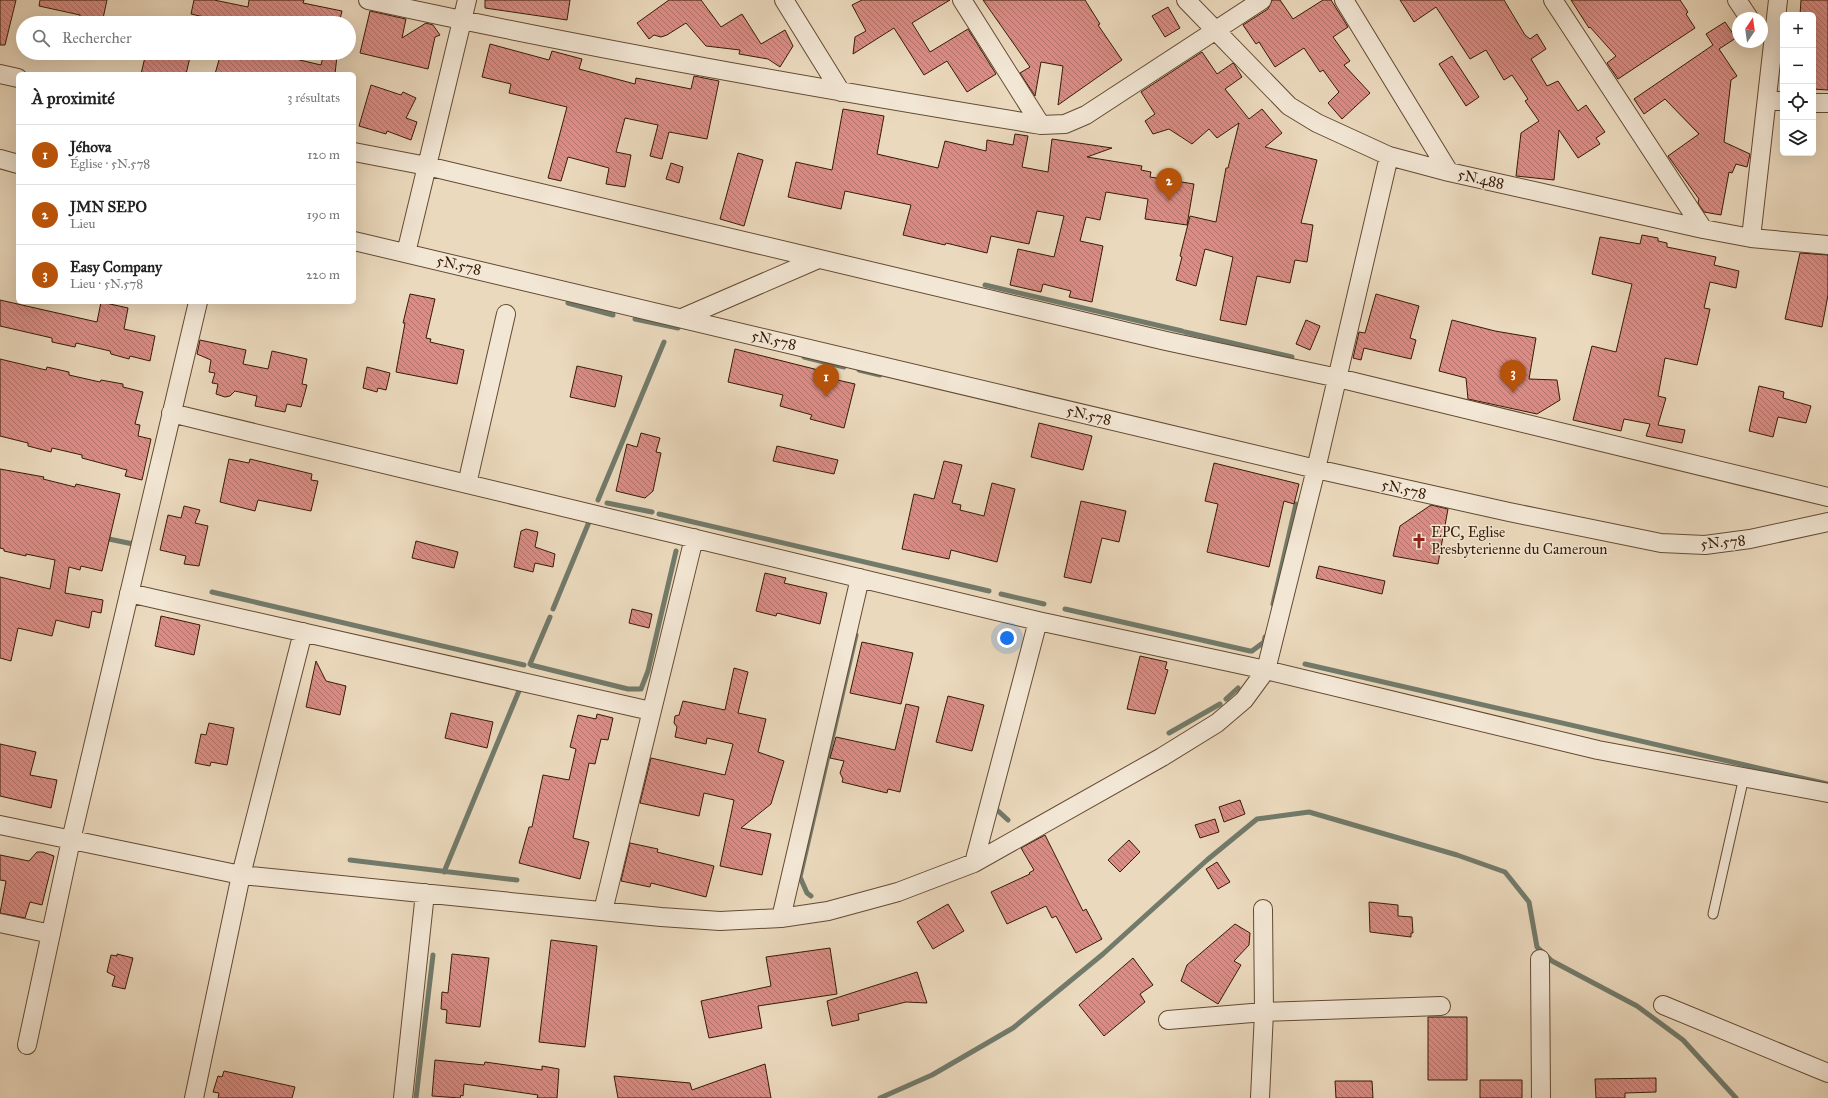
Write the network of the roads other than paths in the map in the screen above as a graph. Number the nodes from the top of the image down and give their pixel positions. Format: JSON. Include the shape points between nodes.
{"nodes":[{"id":1,"x":368,"y":0,"type":"edge"},
{"id":2,"x":466,"y":0,"type":"edge"},
{"id":3,"x":784,"y":0,"type":"edge"},
{"id":4,"x":962,"y":0,"type":"edge"},
{"id":5,"x":1186,"y":0,"type":"edge"},
{"id":6,"x":1262,"y":0,"type":"edge"},
{"id":7,"x":1344,"y":0,"type":"edge"},
{"id":8,"x":1553,"y":0,"type":"edge"},
{"id":9,"x":1737,"y":0,"type":"edge"},
{"id":10,"x":1778,"y":0,"type":"edge"},
{"id":11,"x":1745,"y":12,"type":"edge"},
{"id":12,"x":462,"y":21,"type":"junction"},
{"id":13,"x":1216,"y":32,"type":"junction"},
{"id":14,"x":1768,"y":48,"type":"edge"},
{"id":15,"x":1772,"y":54,"type":"junction"},
{"id":16,"x":0,"y":74,"type":"edge"},
{"id":17,"x":16,"y":78,"type":"edge"},
{"id":18,"x":841,"y":92,"type":"junction"},
{"id":19,"x":1775,"y":101,"type":"edge"},
{"id":20,"x":1816,"y":103,"type":"edge"},
{"id":21,"x":1828,"y":103,"type":"edge"},
{"id":22,"x":1041,"y":125,"type":"junction"},
{"id":23,"x":356,"y":152,"type":"edge"},
{"id":24,"x":1389,"y":156,"type":"junction"},
{"id":25,"x":0,"y":159,"type":"edge"},
{"id":26,"x":16,"y":163,"type":"edge"},
{"id":27,"x":427,"y":166,"type":"junction"},
{"id":28,"x":1448,"y":172,"type":"junction"},
{"id":29,"x":1703,"y":229,"type":"junction"},
{"id":30,"x":1751,"y":238,"type":"junction"},
{"id":31,"x":356,"y":241,"type":"edge"},
{"id":32,"x":1828,"y":245,"type":"edge"},
{"id":33,"x":406,"y":253,"type":"junction"},
{"id":34,"x":816,"y":260,"type":"junction"},
{"id":35,"x":198,"y":304,"type":"edge"},
{"id":36,"x":506,"y":314,"type":"dead end"},
{"id":37,"x":682,"y":318,"type":"junction"},
{"id":38,"x":1338,"y":378,"type":"junction"},
{"id":39,"x":171,"y":413,"type":"junction"},
{"id":40,"x":1316,"y":469,"type":"junction"},
{"id":41,"x":467,"y":484,"type":"junction"},
{"id":42,"x":1828,"y":497,"type":"edge"},
{"id":43,"x":1828,"y":522,"type":"edge"},
{"id":44,"x":694,"y":538,"type":"junction"},
{"id":45,"x":860,"y":578,"type":"junction"},
{"id":46,"x":129,"y":593,"type":"junction"},
{"id":47,"x":1038,"y":621,"type":"junction"},
{"id":48,"x":303,"y":632,"type":"junction"},
{"id":49,"x":1266,"y":670,"type":"junction"},
{"id":50,"x":651,"y":711,"type":"junction"},
{"id":51,"x":1744,"y":777,"type":"junction"},
{"id":52,"x":1828,"y":793,"type":"edge"},
{"id":53,"x":0,"y":825,"type":"edge"},
{"id":54,"x":71,"y":840,"type":"junction"},
{"id":55,"x":974,"y":863,"type":"junction"},
{"id":56,"x":241,"y":875,"type":"junction"},
{"id":57,"x":425,"y":893,"type":"junction"},
{"id":58,"x":1263,"y":908,"type":"dead end"},
{"id":59,"x":603,"y":911,"type":"junction"},
{"id":60,"x":1713,"y":914,"type":"dead end"},
{"id":61,"x":781,"y":918,"type":"junction"},
{"id":62,"x":0,"y":922,"type":"edge"},
{"id":63,"x":50,"y":934,"type":"junction"},
{"id":64,"x":1540,"y":959,"type":"dead end"},
{"id":65,"x":1663,"y":1005,"type":"dead end"},
{"id":66,"x":1441,"y":1006,"type":"dead end"},
{"id":67,"x":1264,"y":1012,"type":"junction"},
{"id":68,"x":1168,"y":1020,"type":"dead end"},
{"id":69,"x":27,"y":1045,"type":"dead end"},
{"id":70,"x":1828,"y":1073,"type":"edge"},
{"id":71,"x":194,"y":1098,"type":"edge"},
{"id":72,"x":403,"y":1098,"type":"edge"},
{"id":73,"x":1260,"y":1098,"type":"edge"},
{"id":74,"x":1541,"y":1098,"type":"edge"}],
"edges":[{"from":1,"to":12,"type":"street"},
{"from":2,"to":12,"type":"street"},
{"from":3,"to":18,"type":"street"},
{"from":4,"to":22,"type":"street"},
{"from":5,"to":13,"type":"street","name":"5N.488"},
{"from":6,"to":13,"type":"street"},
{"from":7,"to":28,"type":"street"},
{"from":8,"to":29,"type":"street"},
{"from":9,"to":11,"type":"street"},
{"from":10,"to":15,"type":"street"},
{"from":12,"to":18,"type":"street"},
{"from":12,"to":27,"type":"street"},
{"from":13,"to":22,"type":"street","via":[[1086,115],[1065,124]]},
{"from":13,"to":24,"type":"street","name":"5N.488","via":[[1289,106]]},
{"from":14,"to":15,"type":"street"},
{"from":15,"to":19,"type":"street"},
{"from":16,"to":17,"type":"street"},
{"from":18,"to":22,"type":"street"},
{"from":19,"to":30,"type":"street"},
{"from":20,"to":21,"type":"street"},
{"from":23,"to":27,"type":"street"},
{"from":24,"to":28,"type":"street","name":"5N.488"},
{"from":24,"to":38,"type":"street"},
{"from":25,"to":26,"type":"street"},
{"from":27,"to":33,"type":"street"},
{"from":27,"to":34,"type":"street"},
{"from":28,"to":29,"type":"street","name":"5N.488"},
{"from":29,"to":30,"type":"street","name":"5N.488"},
{"from":30,"to":32,"type":"street","name":"5N.488"},
{"from":31,"to":33,"type":"street","name":"5N.578"},
{"from":33,"to":37,"type":"street","name":"5N.578"},
{"from":34,"to":37,"type":"street"},
{"from":34,"to":38,"type":"street"},
{"from":35,"to":39,"type":"street"},
{"from":36,"to":41,"type":"street"},
{"from":37,"to":40,"type":"street","name":"5N.578"},
{"from":38,"to":40,"type":"street"},
{"from":38,"to":42,"type":"street"},
{"from":39,"to":41,"type":"street"},
{"from":39,"to":46,"type":"street"},
{"from":40,"to":43,"type":"street","name":"5N.578","via":[[1661,543],[1705,545],[1750,539]]},
{"from":40,"to":49,"type":"street"},
{"from":41,"to":44,"type":"street"},
{"from":44,"to":45,"type":"street"},
{"from":44,"to":50,"type":"street"},
{"from":45,"to":47,"type":"street"},
{"from":45,"to":61,"type":"street"},
{"from":46,"to":48,"type":"street"},
{"from":46,"to":54,"type":"street"},
{"from":47,"to":49,"type":"street"},
{"from":47,"to":55,"type":"street"},
{"from":48,"to":50,"type":"street"},
{"from":48,"to":56,"type":"street"},
{"from":49,"to":51,"type":"street","via":[[1598,750]]},
{"from":49,"to":55,"type":"street","via":[[1244,700],[1217,723],[1162,757]]},
{"from":50,"to":59,"type":"street"},
{"from":51,"to":52,"type":"street"},
{"from":51,"to":60,"type":"lane"},
{"from":53,"to":54,"type":"street"},
{"from":54,"to":56,"type":"street"},
{"from":54,"to":63,"type":"street"},
{"from":55,"to":61,"type":"street","via":[[898,892],[828,911]]},
{"from":56,"to":57,"type":"street"},
{"from":56,"to":71,"type":"street"},
{"from":57,"to":59,"type":"street"},
{"from":57,"to":72,"type":"street"},
{"from":58,"to":67,"type":"street"},
{"from":59,"to":61,"type":"street","via":[[720,921]]},
{"from":62,"to":63,"type":"street"},
{"from":63,"to":69,"type":"street"},
{"from":64,"to":74,"type":"street"},
{"from":65,"to":70,"type":"street"},
{"from":66,"to":67,"type":"street"},
{"from":67,"to":68,"type":"street"},
{"from":67,"to":73,"type":"street"}]}
